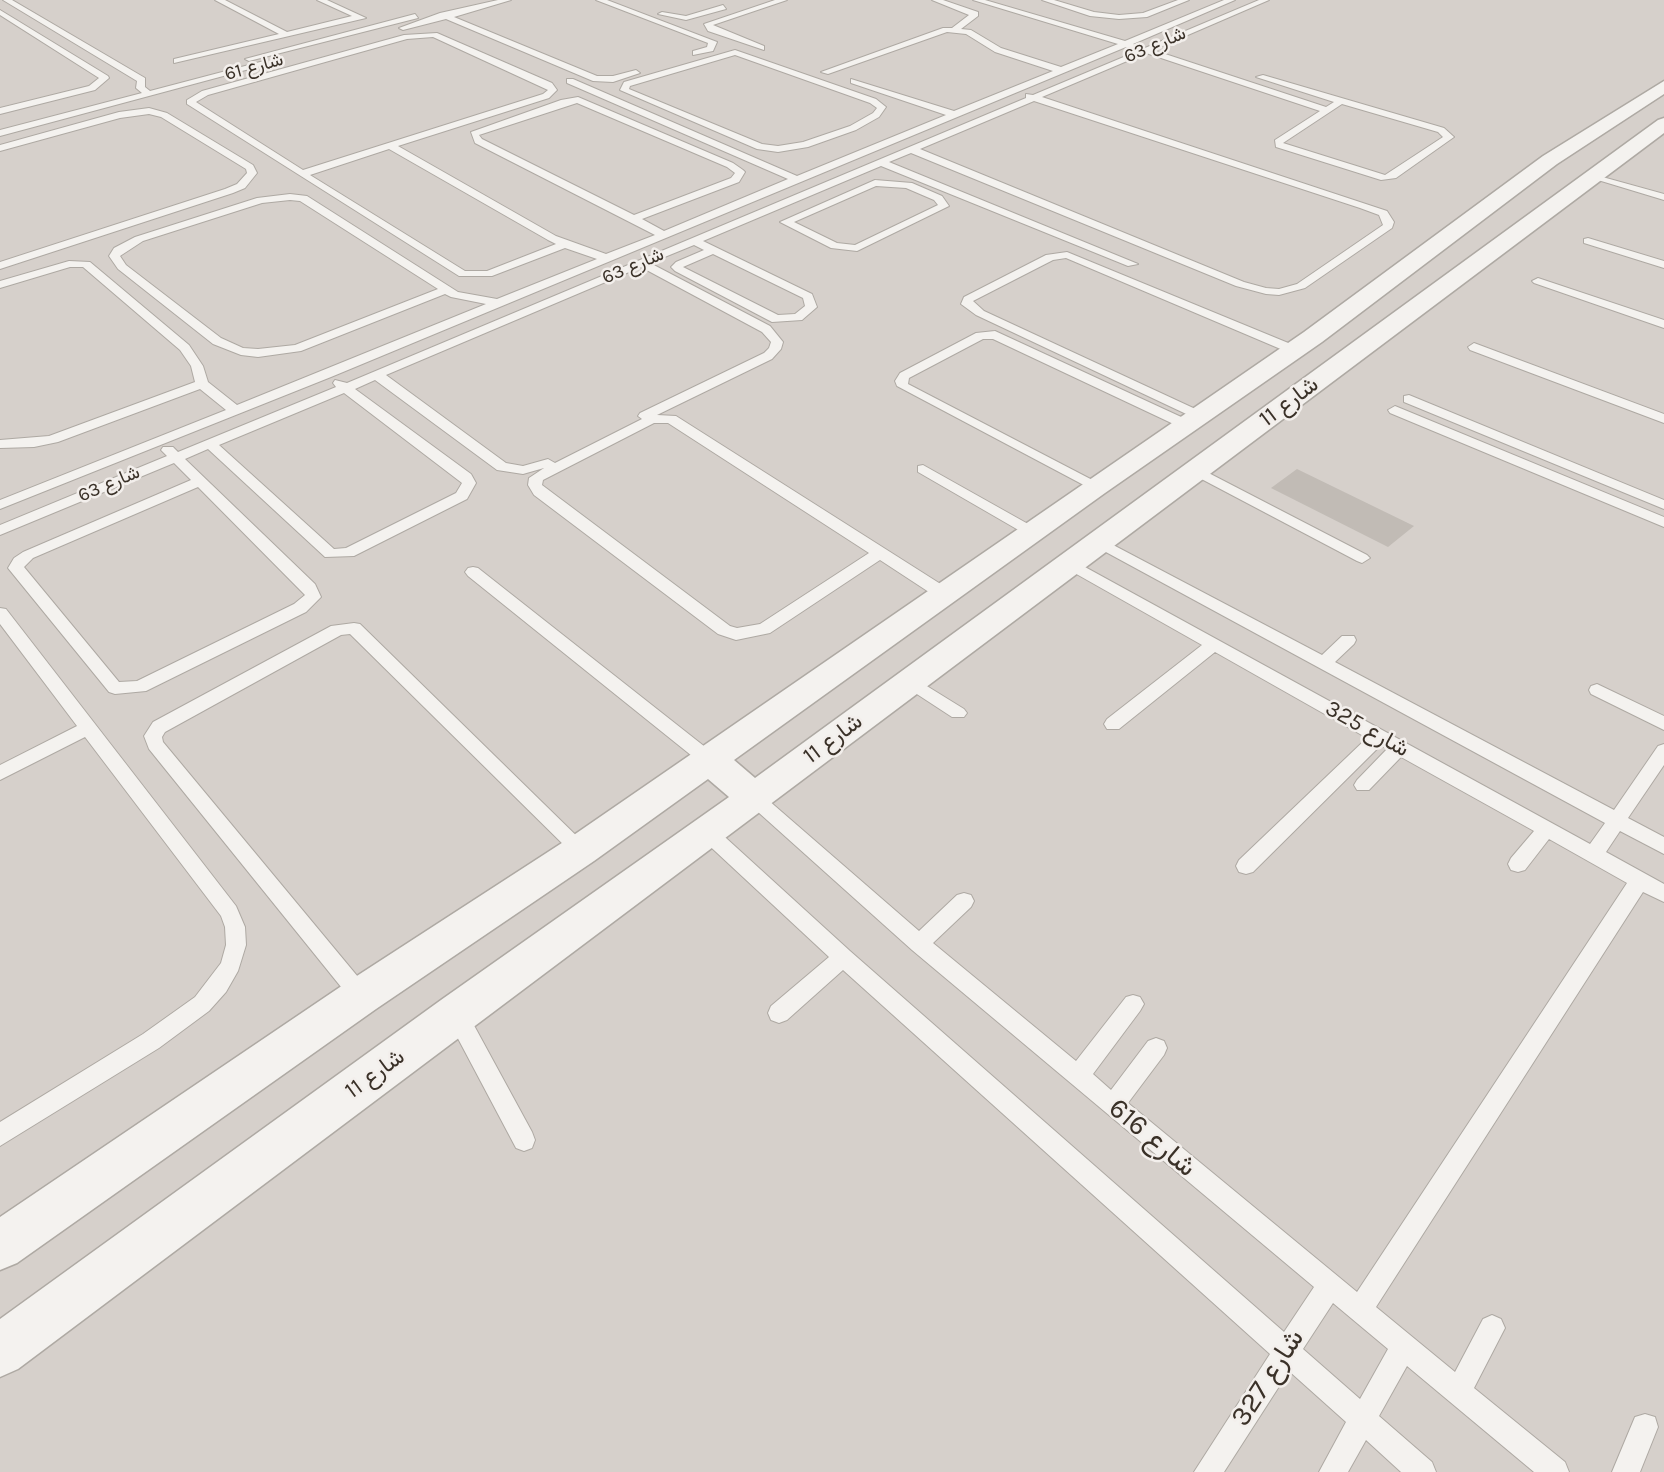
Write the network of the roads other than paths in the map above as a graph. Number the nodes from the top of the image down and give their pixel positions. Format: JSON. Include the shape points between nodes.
{"nodes":[{"id":1,"x":7,"y":0,"type":"edge"},
{"id":2,"x":222,"y":0,"type":"edge"},
{"id":3,"x":321,"y":0,"type":"edge"},
{"id":4,"x":476,"y":0,"type":"edge"},
{"id":5,"x":507,"y":0,"type":"edge"},
{"id":6,"x":600,"y":0,"type":"edge"},
{"id":7,"x":622,"y":0,"type":"edge"},
{"id":8,"x":783,"y":0,"type":"edge"},
{"id":9,"x":936,"y":0,"type":"edge"},
{"id":10,"x":977,"y":0,"type":"edge"},
{"id":11,"x":1046,"y":0,"type":"edge"},
{"id":12,"x":1185,"y":0,"type":"edge"},
{"id":13,"x":1231,"y":0,"type":"edge"},
{"id":14,"x":1265,"y":0,"type":"edge"},
{"id":15,"x":1011,"y":1,"type":"edge"},
{"id":16,"x":733,"y":4,"type":"dead end"},
{"id":17,"x":434,"y":11,"type":"junction"},
{"id":18,"x":0,"y":12,"type":"edge"},
{"id":19,"x":447,"y":16,"type":"junction"},
{"id":20,"x":359,"y":17,"type":"junction"},
{"id":21,"x":429,"y":21,"type":"junction"},
{"id":22,"x":378,"y":26,"type":"junction"},
{"id":23,"x":442,"y":26,"type":"dead end"},
{"id":24,"x":955,"y":30,"type":"junction"},
{"id":25,"x":391,"y":31,"type":"junction"},
{"id":26,"x":285,"y":34,"type":"junction"},
{"id":27,"x":1136,"y":38,"type":"junction"},
{"id":28,"x":1123,"y":44,"type":"junction"},
{"id":29,"x":1155,"y":44,"type":"junction"},
{"id":30,"x":765,"y":50,"type":"dead end"},
{"id":31,"x":1140,"y":51,"type":"junction"},
{"id":32,"x":177,"y":61,"type":"dead end"},
{"id":33,"x":1208,"y":61,"type":"junction"},
{"id":34,"x":813,"y":68,"type":"dead end"},
{"id":35,"x":1193,"y":68,"type":"junction"},
{"id":36,"x":1060,"y":71,"type":"junction"},
{"id":37,"x":825,"y":72,"type":"junction"},
{"id":38,"x":556,"y":76,"type":"dead end"},
{"id":39,"x":1664,"y":86,"type":"edge"},
{"id":40,"x":139,"y":88,"type":"junction"},
{"id":41,"x":1013,"y":90,"type":"junction"},
{"id":42,"x":150,"y":95,"type":"junction"},
{"id":43,"x":1033,"y":98,"type":"junction"},
{"id":44,"x":1341,"y":101,"type":"junction"},
{"id":45,"x":1326,"y":110,"type":"junction"},
{"id":46,"x":0,"y":111,"type":"edge"},
{"id":47,"x":953,"y":114,"type":"junction"},
{"id":48,"x":0,"y":124,"type":"edge"},
{"id":49,"x":1664,"y":124,"type":"edge"},
{"id":50,"x":924,"y":127,"type":"junction"},
{"id":51,"x":853,"y":128,"type":"junction"},
{"id":52,"x":865,"y":132,"type":"dead end"},
{"id":53,"x":0,"y":133,"type":"edge"},
{"id":54,"x":945,"y":134,"type":"junction"},
{"id":55,"x":877,"y":137,"type":"dead end"},
{"id":56,"x":889,"y":142,"type":"junction"},
{"id":57,"x":390,"y":146,"type":"junction"},
{"id":58,"x":0,"y":148,"type":"edge"},
{"id":59,"x":911,"y":149,"type":"junction"},
{"id":60,"x":880,"y":162,"type":"junction"},
{"id":61,"x":853,"y":173,"type":"junction"},
{"id":62,"x":302,"y":174,"type":"junction"},
{"id":63,"x":1591,"y":175,"type":"junction"},
{"id":64,"x":798,"y":180,"type":"junction"},
{"id":65,"x":875,"y":183,"type":"junction"},
{"id":66,"x":1664,"y":197,"type":"edge"},
{"id":67,"x":742,"y":202,"type":"junction"},
{"id":68,"x":765,"y":210,"type":"junction"},
{"id":69,"x":789,"y":218,"type":"junction"},
{"id":70,"x":632,"y":219,"type":"junction"},
{"id":71,"x":662,"y":234,"type":"junction"},
{"id":72,"x":693,"y":240,"type":"junction"},
{"id":73,"x":1587,"y":240,"type":"dead end"},
{"id":74,"x":565,"y":244,"type":"junction"},
{"id":75,"x":713,"y":250,"type":"junction"},
{"id":76,"x":606,"y":257,"type":"junction"},
{"id":77,"x":641,"y":262,"type":"junction"},
{"id":78,"x":1132,"y":264,"type":"dead end"},
{"id":79,"x":1664,"y":265,"type":"edge"},
{"id":80,"x":0,"y":266,"type":"edge"},
{"id":81,"x":626,"y":268,"type":"junction"},
{"id":82,"x":1538,"y":281,"type":"dead end"},
{"id":83,"x":0,"y":285,"type":"edge"},
{"id":84,"x":444,"y":290,"type":"junction"},
{"id":85,"x":498,"y":302,"type":"junction"},
{"id":86,"x":519,"y":314,"type":"junction"},
{"id":87,"x":1664,"y":324,"type":"edge"},
{"id":88,"x":1474,"y":347,"type":"dead end"},
{"id":89,"x":1294,"y":350,"type":"junction"},
{"id":90,"x":327,"y":374,"type":"junction"},
{"id":91,"x":377,"y":374,"type":"junction"},
{"id":92,"x":202,"y":383,"type":"junction"},
{"id":93,"x":345,"y":388,"type":"junction"},
{"id":94,"x":1409,"y":399,"type":"dead end"},
{"id":95,"x":235,"y":410,"type":"junction"},
{"id":96,"x":1395,"y":410,"type":"dead end"},
{"id":97,"x":1664,"y":419,"type":"edge"},
{"id":98,"x":1193,"y":420,"type":"junction"},
{"id":99,"x":158,"y":441,"type":"junction"},
{"id":100,"x":209,"y":443,"type":"junction"},
{"id":101,"x":0,"y":444,"type":"edge"},
{"id":102,"x":174,"y":457,"type":"junction"},
{"id":103,"x":923,"y":469,"type":"dead end"},
{"id":104,"x":1197,"y":471,"type":"junction"},
{"id":105,"x":200,"y":481,"type":"junction"},
{"id":106,"x":1096,"y":487,"type":"junction"},
{"id":107,"x":0,"y":505,"type":"edge"},
{"id":108,"x":1664,"y":505,"type":"edge"},
{"id":109,"x":1664,"y":522,"type":"edge"},
{"id":110,"x":0,"y":530,"type":"edge"},
{"id":111,"x":1032,"y":532,"type":"junction"},
{"id":112,"x":1098,"y":542,"type":"junction"},
{"id":113,"x":880,"y":554,"type":"junction"},
{"id":114,"x":1362,"y":558,"type":"dead end"},
{"id":115,"x":1069,"y":564,"type":"junction"},
{"id":116,"x":473,"y":572,"type":"dead end"},
{"id":117,"x":944,"y":594,"type":"junction"},
{"id":118,"x":0,"y":613,"type":"edge"},
{"id":119,"x":1348,"y":640,"type":"dead end"},
{"id":120,"x":1213,"y":645,"type":"junction"},
{"id":121,"x":1322,"y":664,"type":"junction"},
{"id":122,"x":909,"y":681,"type":"junction"},
{"id":123,"x":1597,"y":690,"type":"dead end"},
{"id":124,"x":958,"y":713,"type":"dead end"},
{"id":125,"x":1113,"y":724,"type":"dead end"},
{"id":126,"x":1664,"y":724,"type":"edge"},
{"id":127,"x":88,"y":728,"type":"junction"},
{"id":128,"x":1380,"y":736,"type":"junction"},
{"id":129,"x":1400,"y":747,"type":"junction"},
{"id":130,"x":1664,"y":751,"type":"edge"},
{"id":131,"x":708,"y":759,"type":"junction"},
{"id":132,"x":0,"y":773,"type":"edge"},
{"id":133,"x":1363,"y":785,"type":"dead end"},
{"id":134,"x":754,"y":798,"type":"junction"},
{"id":135,"x":1617,"y":820,"type":"junction"},
{"id":136,"x":1547,"y":828,"type":"junction"},
{"id":137,"x":708,"y":833,"type":"junction"},
{"id":138,"x":1664,"y":846,"type":"edge"},
{"id":139,"x":581,"y":850,"type":"junction"},
{"id":140,"x":1594,"y":854,"type":"junction"},
{"id":141,"x":1518,"y":864,"type":"dead end"},
{"id":142,"x":1246,"y":866,"type":"dead end"},
{"id":143,"x":1640,"y":880,"type":"junction"},
{"id":144,"x":1664,"y":894,"type":"edge"},
{"id":145,"x":964,"y":901,"type":"dead end"},
{"id":146,"x":919,"y":944,"type":"junction"},
{"id":147,"x":843,"y":957,"type":"junction"},
{"id":148,"x":361,"y":996,"type":"junction"},
{"id":149,"x":1133,"y":1004,"type":"dead end"},
{"id":150,"x":779,"y":1013,"type":"dead end"},
{"id":151,"x":456,"y":1014,"type":"junction"},
{"id":152,"x":1156,"y":1048,"type":"dead end"},
{"id":153,"x":1078,"y":1076,"type":"junction"},
{"id":154,"x":1113,"y":1105,"type":"junction"},
{"id":155,"x":0,"y":1135,"type":"edge"},
{"id":156,"x":524,"y":1140,"type":"dead end"},
{"id":157,"x":0,"y":1246,"type":"edge"},
{"id":158,"x":1330,"y":1285,"type":"junction"},
{"id":159,"x":1360,"y":1310,"type":"junction"},
{"id":160,"x":1492,"y":1328,"type":"dead end"},
{"id":161,"x":1404,"y":1346,"type":"junction"},
{"id":162,"x":1285,"y":1350,"type":"junction"},
{"id":163,"x":0,"y":1351,"type":"edge"},
{"id":164,"x":1458,"y":1392,"type":"junction"},
{"id":165,"x":1363,"y":1422,"type":"junction"},
{"id":166,"x":1645,"y":1427,"type":"dead end"},
{"id":167,"x":1208,"y":1472,"type":"edge"},
{"id":168,"x":1333,"y":1472,"type":"edge"},
{"id":169,"x":1422,"y":1472,"type":"edge"},
{"id":170,"x":1555,"y":1472,"type":"edge"},
{"id":171,"x":1626,"y":1472,"type":"edge"}],
"edges":[{"from":1,"to":40,"type":"lane","via":[[142,80]]},
{"from":2,"to":26,"type":"lane"},
{"from":3,"to":20,"type":"lane"},
{"from":4,"to":17,"type":"lane","name":"شارع 61"},
{"from":5,"to":19,"type":"lane","name":"شارع 61"},
{"from":6,"to":19,"type":"lane","via":[[708,40],[713,46],[601,80]]},
{"from":7,"to":16,"type":"lane","via":[[676,18]]},
{"from":8,"to":30,"type":"lane","via":[[708,24]]},
{"from":9,"to":24,"type":"lane","via":[[975,14]]},
{"from":10,"to":28,"type":"lane"},
{"from":11,"to":12,"type":"lane","via":[[1119,17],[1144,15]]},
{"from":13,"to":27,"type":"lane","name":"شارع 63"},
{"from":14,"to":29,"type":"lane","name":"شارع 63"},
{"from":15,"to":27,"type":"lane"},
{"from":17,"to":19,"type":"lane"},
{"from":17,"to":22,"type":"lane","name":"شارع 61"},
{"from":18,"to":46,"type":"lane","via":[[105,78],[92,88]]},
{"from":19,"to":21,"type":"lane","name":"شارع 61"},
{"from":20,"to":22,"type":"lane"},
{"from":20,"to":26,"type":"lane"},
{"from":21,"to":23,"type":"lane"},
{"from":21,"to":25,"type":"lane","name":"شارع 61"},
{"from":22,"to":25,"type":"lane"},
{"from":22,"to":40,"type":"lane","name":"شارع 61"},
{"from":24,"to":36,"type":"lane"},
{"from":24,"to":37,"type":"lane","via":[[936,31]]},
{"from":25,"to":42,"type":"lane","name":"شارع 61"},
{"from":26,"to":32,"type":"lane"},
{"from":27,"to":28,"type":"lane","name":"شارع 63"},
{"from":27,"to":29,"type":"lane"},
{"from":28,"to":31,"type":"lane"},
{"from":28,"to":36,"type":"lane","name":"شارع 63"},
{"from":29,"to":31,"type":"lane","name":"شارع 63"},
{"from":29,"to":33,"type":"lane"},
{"from":31,"to":35,"type":"lane"},
{"from":31,"to":43,"type":"lane","name":"شارع 63"},
{"from":33,"to":35,"type":"lane"},
{"from":33,"to":44,"type":"lane"},
{"from":34,"to":37,"type":"lane"},
{"from":35,"to":45,"type":"lane"},
{"from":36,"to":41,"type":"lane","name":"شارع 63"},
{"from":37,"to":47,"type":"lane"},
{"from":38,"to":64,"type":"lane"},
{"from":39,"to":89,"type":"street","name":"شارع 11","via":[[1550,160]]},
{"from":40,"to":42,"type":"lane"},
{"from":40,"to":48,"type":"lane","name":"شارع 61"},
{"from":41,"to":43,"type":"lane"},
{"from":41,"to":47,"type":"lane","name":"شارع 63"},
{"from":42,"to":53,"type":"lane","name":"شارع 61"},
{"from":43,"to":54,"type":"lane","name":"شارع 63"},
{"from":43,"to":59,"type":"lane","via":[[1375,210],[1388,218],[1388,226],[1301,286],[1266,291]]},
{"from":44,"to":45,"type":"lane"},
{"from":44,"to":45,"type":"lane","via":[[1441,130],[1449,137],[1385,178],[1279,145]]},
{"from":47,"to":50,"type":"lane","name":"شارع 63"},
{"from":49,"to":63,"type":"street","name":"شارع 11"},
{"from":50,"to":54,"type":"lane"},
{"from":50,"to":56,"type":"lane","name":"شارع 63"},
{"from":51,"to":51,"type":"lane","via":[[882,107],[741,52],[624,87],[769,148],[797,147]]},
{"from":51,"to":52,"type":"lane"},
{"from":54,"to":59,"type":"lane","name":"شارع 63"},
{"from":55,"to":56,"type":"lane"},
{"from":56,"to":64,"type":"lane","name":"شارع 63"},
{"from":57,"to":62,"type":"lane"},
{"from":57,"to":62,"type":"lane","via":[[546,96],[552,88],[424,34],[205,93],[190,102]]},
{"from":57,"to":74,"type":"lane"},
{"from":58,"to":80,"type":"lane","via":[[149,111],[164,115],[250,167],[252,173],[229,191]]},
{"from":59,"to":60,"type":"lane","name":"شارع 63"},
{"from":60,"to":61,"type":"lane","name":"شارع 63"},
{"from":60,"to":78,"type":"lane"},
{"from":61,"to":65,"type":"lane"},
{"from":61,"to":68,"type":"lane","name":"شارع 63"},
{"from":62,"to":74,"type":"lane","via":[[463,274],[488,274]]},
{"from":63,"to":66,"type":"lane"},
{"from":63,"to":104,"type":"street","name":"شارع 11"},
{"from":64,"to":67,"type":"lane","name":"شارع 63"},
{"from":65,"to":69,"type":"lane"},
{"from":65,"to":69,"type":"lane","via":[[908,186],[938,198],[944,206],[857,248],[835,246],[786,223]]},
{"from":67,"to":68,"type":"lane"},
{"from":67,"to":71,"type":"lane","name":"شارع 63"},
{"from":68,"to":69,"type":"lane"},
{"from":68,"to":72,"type":"lane","name":"شارع 63"},
{"from":70,"to":70,"type":"lane","via":[[735,180],[740,172],[578,100],[474,134],[478,141]]},
{"from":70,"to":71,"type":"lane"},
{"from":71,"to":76,"type":"lane","name":"شارع 63"},
{"from":72,"to":75,"type":"lane"},
{"from":72,"to":77,"type":"lane","name":"شارع 63"},
{"from":73,"to":79,"type":"lane"},
{"from":74,"to":76,"type":"lane"},
{"from":75,"to":75,"type":"lane","via":[[808,296],[811,307],[799,317],[776,319],[677,267]]},
{"from":76,"to":81,"type":"lane"},
{"from":76,"to":85,"type":"lane","name":"شارع 63"},
{"from":77,"to":81,"type":"lane","name":"شارع 63"},
{"from":77,"to":91,"type":"lane","via":[[766,329],[777,342],[775,349],[546,464],[523,470],[502,467]]},
{"from":81,"to":86,"type":"lane","name":"شارع 63"},
{"from":82,"to":87,"type":"lane"},
{"from":83,"to":92,"type":"lane","via":[[69,264],[86,264],[185,348]]},
{"from":84,"to":84,"type":"lane","via":[[303,198],[261,200],[139,239],[114,256],[217,341],[258,353],[315,342]]},
{"from":84,"to":85,"type":"lane","via":[[468,299]]},
{"from":85,"to":86,"type":"lane"},
{"from":85,"to":90,"type":"lane","name":"شارع 63"},
{"from":86,"to":91,"type":"lane","name":"شارع 63"},
{"from":88,"to":97,"type":"lane"},
{"from":89,"to":98,"type":"street","name":"شارع 11"},
{"from":89,"to":98,"type":"lane","via":[[1067,255],[1050,257],[966,302],[979,313]]},
{"from":90,"to":93,"type":"lane"},
{"from":90,"to":95,"type":"lane","name":"شارع 63"},
{"from":91,"to":93,"type":"lane","name":"شارع 63"},
{"from":92,"to":95,"type":"lane"},
{"from":92,"to":101,"type":"lane","via":[[53,439]]},
{"from":93,"to":100,"type":"lane","name":"شارع 63"},
{"from":93,"to":100,"type":"lane","via":[[466,477],[469,483],[462,496],[349,553],[330,554]]},
{"from":94,"to":108,"type":"lane"},
{"from":95,"to":99,"type":"lane","name":"شارع 63"},
{"from":96,"to":109,"type":"lane"},
{"from":98,"to":106,"type":"street","name":"شارع 11"},
{"from":98,"to":106,"type":"lane","via":[[995,335],[980,336],[901,381]]},
{"from":99,"to":102,"type":"lane"},
{"from":99,"to":107,"type":"lane","name":"شارع 63"},
{"from":100,"to":102,"type":"lane","name":"شارع 63"},
{"from":102,"to":105,"type":"lane"},
{"from":102,"to":110,"type":"lane","name":"شارع 63"},
{"from":103,"to":111,"type":"lane"},
{"from":104,"to":112,"type":"street","name":"شارع 11"},
{"from":104,"to":114,"type":"lane"},
{"from":105,"to":105,"type":"lane","via":[[28,555],[16,568],[115,688],[140,687],[300,608],[313,597],[310,588]]},
{"from":106,"to":111,"type":"street","name":"شارع 11"},
{"from":111,"to":117,"type":"street","name":"شارع 11"},
{"from":112,"to":115,"type":"street","name":"شارع 11"},
{"from":112,"to":121,"type":"lane","name":"شارع 325"},
{"from":113,"to":113,"type":"lane","via":[[662,417],[536,478],[539,492],[724,630],[736,634],[764,629]]},
{"from":113,"to":117,"type":"lane"},
{"from":115,"to":120,"type":"lane","name":"شارع 325"},
{"from":115,"to":122,"type":"street","name":"شارع 11"},
{"from":116,"to":131,"type":"lane"},
{"from":117,"to":131,"type":"street","name":"شارع 11"},
{"from":118,"to":127,"type":"lane"},
{"from":119,"to":121,"type":"lane"},
{"from":120,"to":125,"type":"lane"},
{"from":120,"to":128,"type":"lane","name":"شارع 325"},
{"from":121,"to":135,"type":"lane","name":"شارع 325"},
{"from":122,"to":124,"type":"lane"},
{"from":122,"to":134,"type":"street","name":"شارع 11"},
{"from":123,"to":126,"type":"lane"},
{"from":127,"to":132,"type":"lane"},
{"from":127,"to":155,"type":"lane","via":[[229,912],[236,945],[231,965],[202,1004]]},
{"from":128,"to":129,"type":"lane","name":"شارع 325"},
{"from":128,"to":142,"type":"lane"},
{"from":129,"to":133,"type":"lane"},
{"from":129,"to":136,"type":"lane","name":"شارع 325"},
{"from":130,"to":135,"type":"lane"},
{"from":131,"to":134,"type":"street"},
{"from":131,"to":139,"type":"street","name":"شارع 11"},
{"from":134,"to":137,"type":"street","name":"شارع 11"},
{"from":134,"to":146,"type":"lane","name":"شارع 616"},
{"from":135,"to":138,"type":"lane","name":"شارع 325"},
{"from":135,"to":140,"type":"lane"},
{"from":136,"to":140,"type":"lane","name":"شارع 325"},
{"from":136,"to":141,"type":"lane"},
{"from":137,"to":147,"type":"lane"},
{"from":137,"to":151,"type":"street","name":"شارع 11"},
{"from":139,"to":148,"type":"street","name":"شارع 11"},
{"from":139,"to":148,"type":"lane","via":[[354,628],[337,630],[159,727],[153,736],[155,744]]},
{"from":140,"to":143,"type":"lane","name":"شارع 325"},
{"from":143,"to":144,"type":"lane","name":"شارع 325"},
{"from":143,"to":159,"type":"lane"},
{"from":145,"to":146,"type":"lane"},
{"from":146,"to":153,"type":"lane","name":"شارع 616"},
{"from":147,"to":150,"type":"lane"},
{"from":147,"to":162,"type":"lane"},
{"from":148,"to":157,"type":"street","name":"شارع 11"},
{"from":149,"to":153,"type":"lane"},
{"from":151,"to":156,"type":"lane"},
{"from":151,"to":163,"type":"street","name":"شارع 11"},
{"from":152,"to":154,"type":"lane"},
{"from":153,"to":154,"type":"lane","name":"شارع 616"},
{"from":154,"to":158,"type":"lane","name":"شارع 616"},
{"from":158,"to":159,"type":"lane","name":"شارع 616"},
{"from":158,"to":162,"type":"lane","name":"شارع 327"},
{"from":159,"to":161,"type":"lane","name":"شارع 616"},
{"from":160,"to":164,"type":"lane"},
{"from":161,"to":164,"type":"lane","name":"شارع 616"},
{"from":161,"to":165,"type":"lane"},
{"from":162,"to":165,"type":"lane"},
{"from":162,"to":167,"type":"lane","name":"شارع 327"},
{"from":164,"to":170,"type":"lane","name":"شارع 616"},
{"from":165,"to":168,"type":"lane"},
{"from":165,"to":169,"type":"lane"},
{"from":166,"to":171,"type":"lane"}]}
